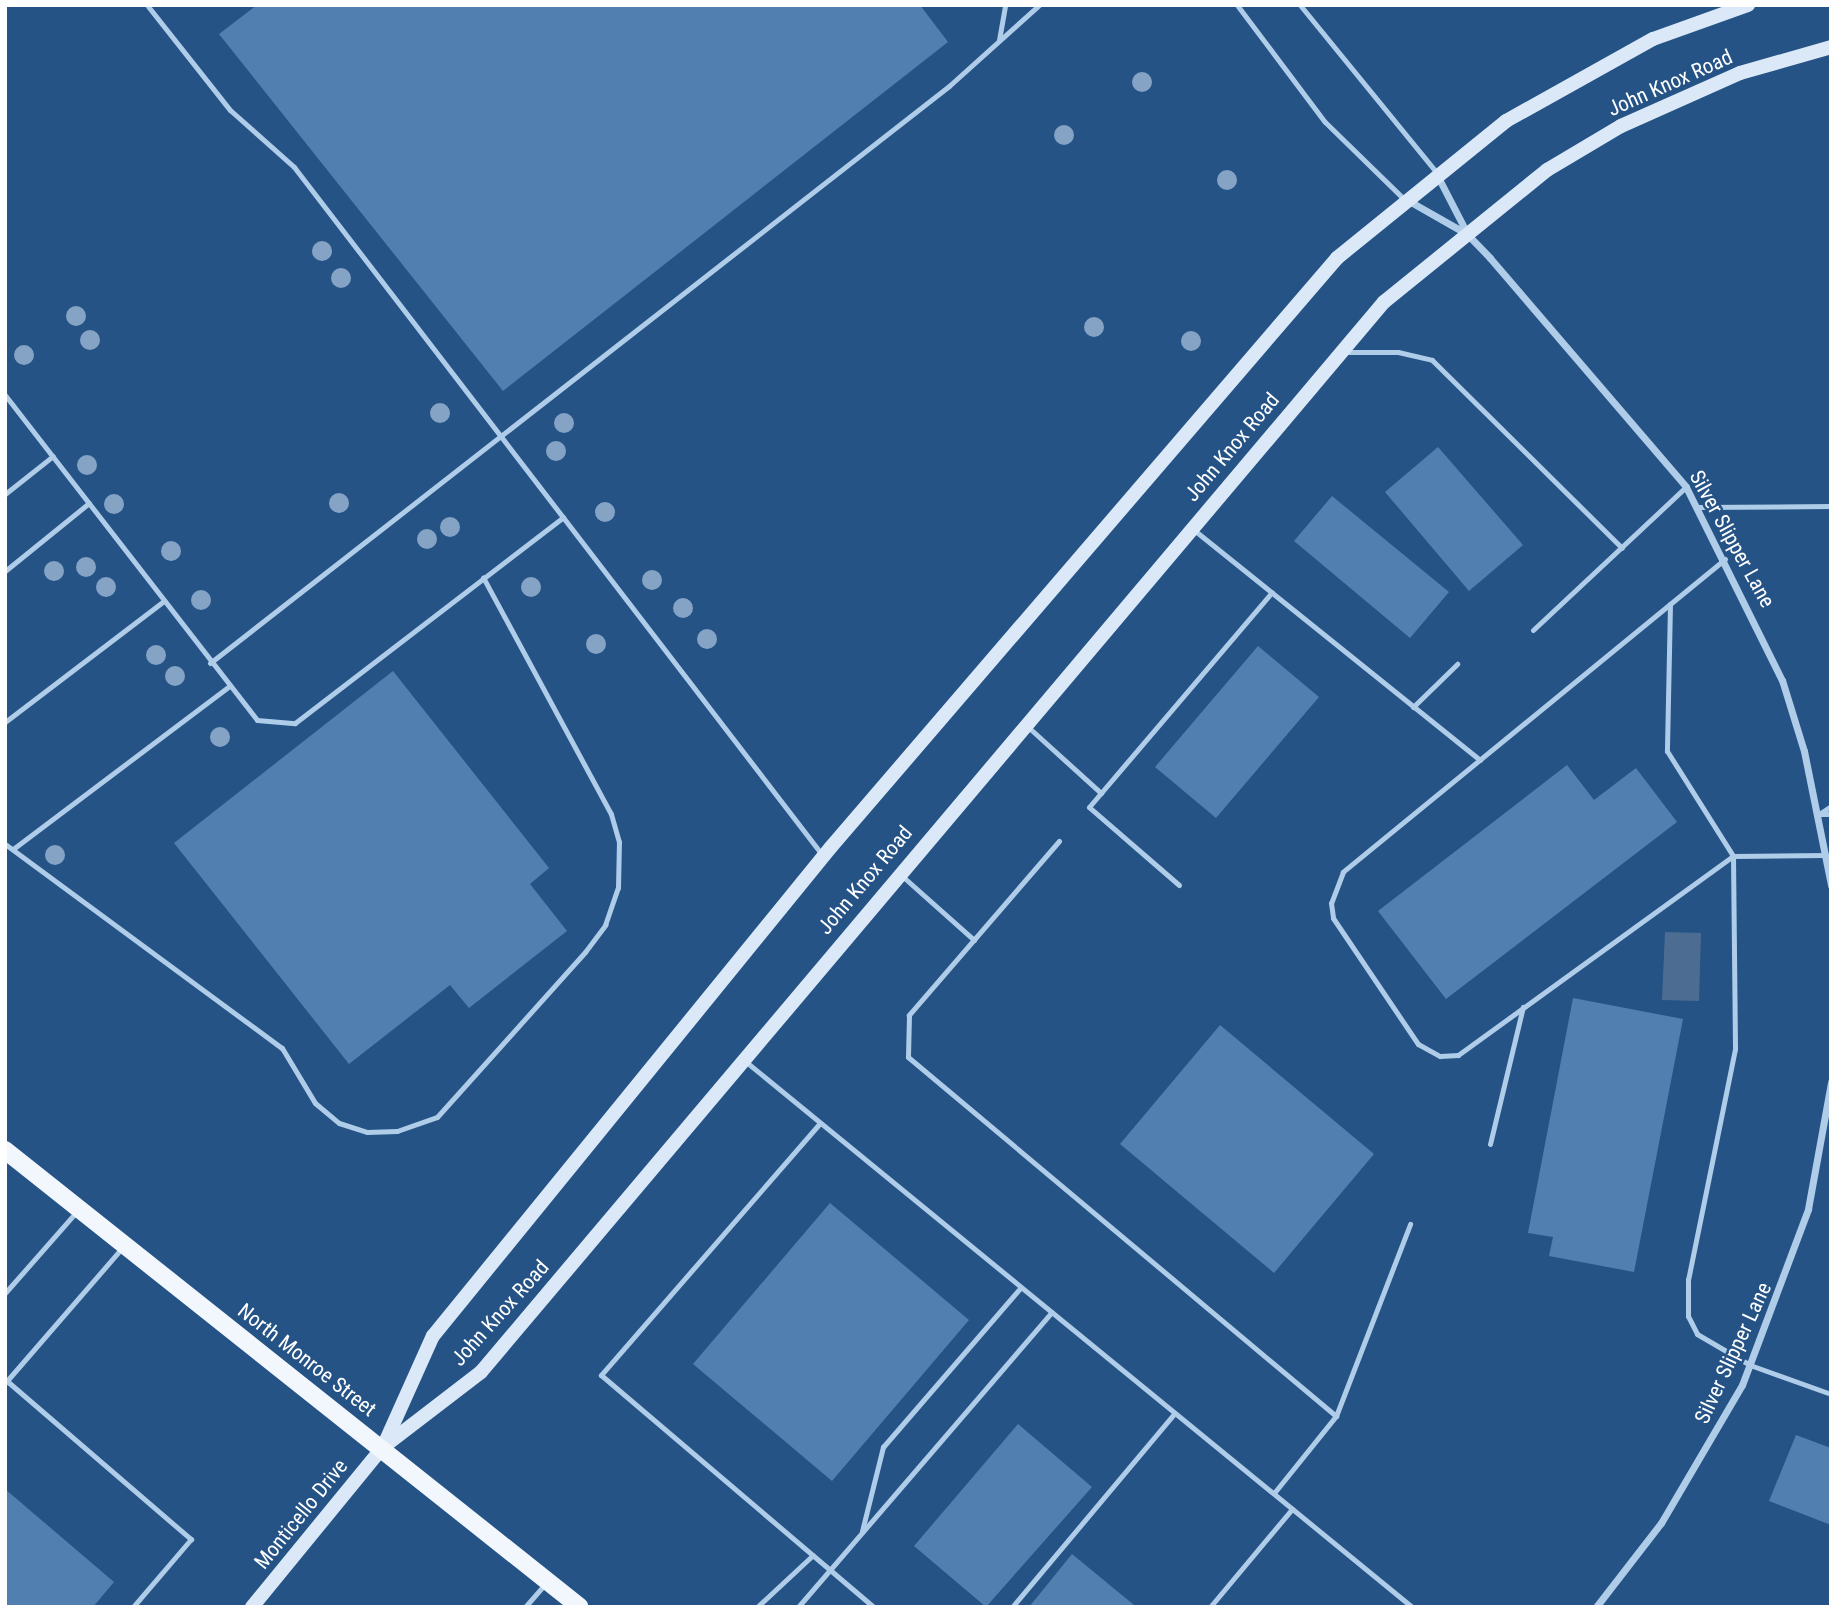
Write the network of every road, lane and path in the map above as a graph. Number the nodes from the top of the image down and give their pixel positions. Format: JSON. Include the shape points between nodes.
{"nodes":[{"id":1,"x":147,"y":5,"type":"edge"},
{"id":2,"x":1004,"y":5,"type":"edge"},
{"id":3,"x":1032,"y":5,"type":"edge"},
{"id":4,"x":1039,"y":5,"type":"edge"},
{"id":5,"x":1237,"y":5,"type":"edge"},
{"id":6,"x":1300,"y":5,"type":"edge"},
{"id":7,"x":1748,"y":5,"type":"edge"},
{"id":8,"x":1026,"y":16,"type":"junction"},
{"id":9,"x":998,"y":42,"type":"junction"},
{"id":10,"x":1831,"y":47,"type":"edge"},
{"id":11,"x":1436,"y":172,"type":"junction"},
{"id":12,"x":1403,"y":198,"type":"junction"},
{"id":13,"x":1467,"y":234,"type":"junction"},
{"id":14,"x":1341,"y":352,"type":"junction"},
{"id":15,"x":6,"y":397,"type":"edge"},
{"id":16,"x":499,"y":433,"type":"junction"},
{"id":17,"x":54,"y":456,"type":"junction"},
{"id":18,"x":1686,"y":487,"type":"junction"},
{"id":19,"x":5,"y":494,"type":"edge"},
{"id":20,"x":89,"y":503,"type":"junction"},
{"id":21,"x":1831,"y":506,"type":"edge"},
{"id":22,"x":1697,"y":507,"type":"junction"},
{"id":23,"x":563,"y":517,"type":"junction"},
{"id":24,"x":1191,"y":528,"type":"junction"},
{"id":25,"x":1622,"y":548,"type":"junction"},
{"id":26,"x":1725,"y":559,"type":"junction"},
{"id":27,"x":5,"y":571,"type":"edge"},
{"id":28,"x":483,"y":578,"type":"junction"},
{"id":29,"x":1272,"y":592,"type":"junction"},
{"id":30,"x":164,"y":601,"type":"junction"},
{"id":31,"x":1670,"y":604,"type":"junction"},
{"id":32,"x":1533,"y":630,"type":"dead end"},
{"id":33,"x":210,"y":663,"type":"junction"},
{"id":34,"x":1457,"y":664,"type":"dead end"},
{"id":35,"x":229,"y":686,"type":"junction"},
{"id":36,"x":1413,"y":707,"type":"junction"},
{"id":37,"x":5,"y":722,"type":"edge"},
{"id":38,"x":1024,"y":724,"type":"junction"},
{"id":39,"x":1480,"y":760,"type":"junction"},
{"id":40,"x":1101,"y":793,"type":"junction"},
{"id":41,"x":1831,"y":806,"type":"edge"},
{"id":42,"x":1819,"y":814,"type":"junction"},
{"id":43,"x":1831,"y":814,"type":"edge"},
{"id":44,"x":1059,"y":841,"type":"dead end"},
{"id":45,"x":5,"y":844,"type":"edge"},
{"id":46,"x":13,"y":849,"type":"junction"},
{"id":47,"x":1826,"y":855,"type":"junction"},
{"id":48,"x":823,"y":856,"type":"junction"},
{"id":49,"x":1733,"y":856,"type":"junction"},
{"id":50,"x":898,"y":873,"type":"junction"},
{"id":51,"x":1179,"y":885,"type":"dead end"},
{"id":52,"x":1831,"y":885,"type":"edge"},
{"id":53,"x":974,"y":940,"type":"junction"},
{"id":54,"x":1523,"y":1007,"type":"junction"},
{"id":55,"x":742,"y":1059,"type":"junction"},
{"id":56,"x":1831,"y":1082,"type":"edge"},
{"id":57,"x":820,"y":1123,"type":"junction"},
{"id":58,"x":1490,"y":1144,"type":"dead end"},
{"id":59,"x":5,"y":1150,"type":"edge"},
{"id":60,"x":79,"y":1209,"type":"junction"},
{"id":61,"x":1410,"y":1224,"type":"dead end"},
{"id":62,"x":124,"y":1245,"type":"junction"},
{"id":63,"x":1021,"y":1287,"type":"junction"},
{"id":64,"x":5,"y":1293,"type":"edge"},
{"id":65,"x":1052,"y":1312,"type":"junction"},
{"id":66,"x":1750,"y":1365,"type":"junction"},
{"id":67,"x":6,"y":1382,"type":"edge"},
{"id":68,"x":1831,"y":1394,"type":"edge"},
{"id":69,"x":1175,"y":1413,"type":"junction"},
{"id":70,"x":1336,"y":1416,"type":"junction"},
{"id":71,"x":382,"y":1448,"type":"junction"},
{"id":72,"x":1274,"y":1493,"type":"junction"},
{"id":73,"x":1292,"y":1509,"type":"junction"},
{"id":74,"x":862,"y":1535,"type":"junction"},
{"id":75,"x":813,"y":1555,"type":"junction"},
{"id":76,"x":831,"y":1570,"type":"junction"},
{"id":77,"x":548,"y":1581,"type":"junction"},
{"id":78,"x":133,"y":1607,"type":"edge"},
{"id":79,"x":252,"y":1607,"type":"edge"},
{"id":80,"x":525,"y":1607,"type":"edge"},
{"id":81,"x":580,"y":1607,"type":"edge"},
{"id":82,"x":757,"y":1607,"type":"edge"},
{"id":83,"x":798,"y":1607,"type":"edge"},
{"id":84,"x":874,"y":1607,"type":"edge"},
{"id":85,"x":1012,"y":1607,"type":"edge"},
{"id":86,"x":1210,"y":1607,"type":"edge"},
{"id":87,"x":1412,"y":1607,"type":"edge"},
{"id":88,"x":1596,"y":1607,"type":"edge"}],
"edges":[{"from":1,"to":16,"type":"lane","via":[[230,110],[294,167]]},
{"from":2,"to":9,"type":"lane"},
{"from":3,"to":8,"type":"lane"},
{"from":4,"to":8,"type":"lane"},
{"from":5,"to":12,"type":"lane","via":[[1325,122]]},
{"from":6,"to":11,"type":"lane"},
{"from":7,"to":11,"type":"main road","name":"John Knox Road","via":[[1653,39],[1506,121]]},
{"from":8,"to":9,"type":"lane"},
{"from":9,"to":16,"type":"lane"},
{"from":10,"to":13,"type":"main road","name":"John Knox Road","via":[[1740,73],[1621,125],[1547,170]]},
{"from":11,"to":12,"type":"main road","name":"John Knox Road"},
{"from":11,"to":13,"type":"street","name":"Silver Slipper Lane"},
{"from":12,"to":13,"type":"street","name":"Silver Slipper Lane"},
{"from":12,"to":48,"type":"main road","name":"John Knox Road","via":[[1285,315]]},
{"from":13,"to":14,"type":"main road","name":"John Knox Road","via":[[1384,302]]},
{"from":13,"to":18,"type":"street","name":"Silver Slipper Lane"},
{"from":14,"to":24,"type":"main road","name":"John Knox Road"},
{"from":14,"to":25,"type":"lane","via":[[1398,352],[1432,360]]},
{"from":15,"to":17,"type":"lane"},
{"from":16,"to":23,"type":"lane"},
{"from":16,"to":33,"type":"lane"},
{"from":17,"to":19,"type":"lane"},
{"from":17,"to":20,"type":"lane"},
{"from":18,"to":22,"type":"street","name":"Silver Slipper Lane"},
{"from":18,"to":25,"type":"lane"},
{"from":20,"to":27,"type":"lane"},
{"from":20,"to":30,"type":"lane"},
{"from":21,"to":22,"type":"lane"},
{"from":22,"to":26,"type":"street","name":"Silver Slipper Lane"},
{"from":23,"to":28,"type":"lane"},
{"from":23,"to":48,"type":"lane"},
{"from":24,"to":29,"type":"lane"},
{"from":24,"to":38,"type":"main road","name":"John Knox Road"},
{"from":25,"to":32,"type":"lane"},
{"from":26,"to":31,"type":"lane"},
{"from":26,"to":42,"type":"street","name":"Silver Slipper Lane","via":[[1782,680]]},
{"from":28,"to":35,"type":"lane","via":[[295,723],[257,720]]},
{"from":28,"to":46,"type":"lane","via":[[611,814],[619,842],[618,888],[605,925],[585,952],[437,1117],[387,1131],[339,1123],[315,1103],[282,1048]]},
{"from":29,"to":36,"type":"lane"},
{"from":29,"to":40,"type":"lane"},
{"from":30,"to":33,"type":"lane"},
{"from":30,"to":37,"type":"lane"},
{"from":31,"to":39,"type":"lane"},
{"from":31,"to":49,"type":"lane","via":[[1667,751]]},
{"from":33,"to":35,"type":"lane"},
{"from":34,"to":36,"type":"lane"},
{"from":35,"to":46,"type":"lane"},
{"from":36,"to":39,"type":"lane"},
{"from":38,"to":40,"type":"lane"},
{"from":38,"to":50,"type":"main road","name":"John Knox Road"},
{"from":39,"to":54,"type":"lane","via":[[1343,872],[1331,903],[1333,918],[1418,1044],[1440,1056],[1458,1055]]},
{"from":40,"to":51,"type":"lane","via":[[1089,807]]},
{"from":41,"to":42,"type":"lane"},
{"from":42,"to":43,"type":"lane"},
{"from":42,"to":47,"type":"street","name":"Silver Slipper Lane"},
{"from":44,"to":53,"type":"lane"},
{"from":45,"to":46,"type":"lane"},
{"from":47,"to":49,"type":"lane"},
{"from":47,"to":52,"type":"street","name":"Silver Slipper Lane"},
{"from":48,"to":71,"type":"main road","name":"John Knox Road","via":[[433,1336]]},
{"from":49,"to":54,"type":"lane"},
{"from":49,"to":66,"type":"lane","via":[[1735,1049],[1685,1298],[1697,1334]]},
{"from":50,"to":53,"type":"lane"},
{"from":50,"to":55,"type":"main road","name":"John Knox Road"},
{"from":53,"to":70,"type":"lane","via":[[909,1015],[908,1057]]},
{"from":54,"to":58,"type":"lane"},
{"from":55,"to":57,"type":"lane"},
{"from":55,"to":71,"type":"main road","name":"John Knox Road","via":[[481,1372]]},
{"from":56,"to":66,"type":"street","name":"Silver Slipper Lane","via":[[1808,1209]]},
{"from":57,"to":63,"type":"lane"},
{"from":57,"to":75,"type":"lane","via":[[601,1374]]},
{"from":59,"to":60,"type":"main road","name":"North Monroe Street"},
{"from":60,"to":62,"type":"main road","name":"North Monroe Street"},
{"from":60,"to":64,"type":"lane"},
{"from":61,"to":70,"type":"lane"},
{"from":62,"to":67,"type":"lane"},
{"from":62,"to":71,"type":"main road","name":"North Monroe Street"},
{"from":63,"to":65,"type":"lane"},
{"from":63,"to":74,"type":"lane","via":[[883,1447]]},
{"from":65,"to":69,"type":"lane"},
{"from":65,"to":74,"type":"lane"},
{"from":66,"to":68,"type":"lane"},
{"from":66,"to":88,"type":"street","name":"Silver Slipper Lane","via":[[1704,1455]]},
{"from":67,"to":78,"type":"lane","via":[[191,1538]]},
{"from":69,"to":72,"type":"lane"},
{"from":69,"to":85,"type":"lane"},
{"from":70,"to":72,"type":"lane"},
{"from":71,"to":77,"type":"main road","name":"North Monroe Street"},
{"from":71,"to":79,"type":"main road","name":"Monticello Drive"},
{"from":72,"to":73,"type":"lane"},
{"from":73,"to":86,"type":"lane"},
{"from":73,"to":87,"type":"lane"},
{"from":74,"to":76,"type":"lane"},
{"from":75,"to":76,"type":"lane"},
{"from":75,"to":82,"type":"lane"},
{"from":76,"to":83,"type":"lane"},
{"from":76,"to":84,"type":"lane"},
{"from":77,"to":80,"type":"lane"},
{"from":77,"to":81,"type":"main road","name":"North Monroe Street"}]}
